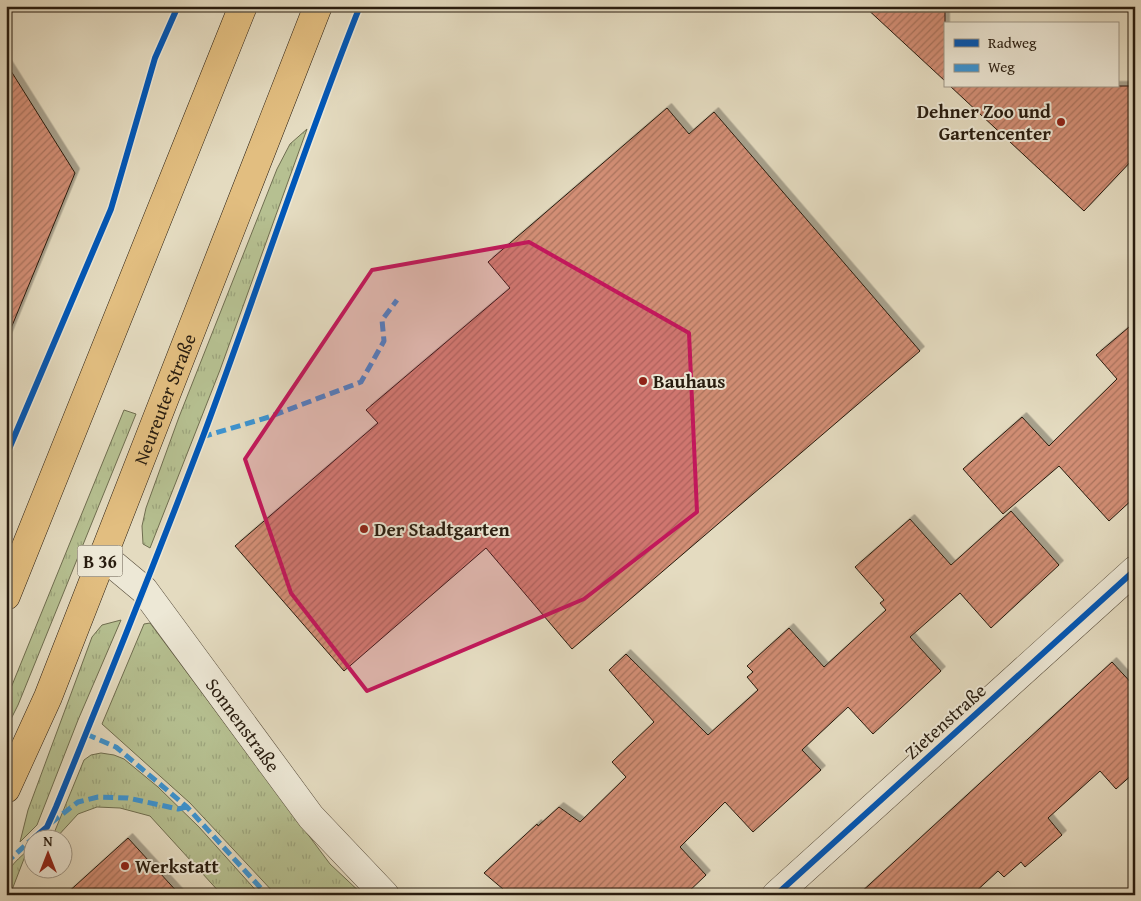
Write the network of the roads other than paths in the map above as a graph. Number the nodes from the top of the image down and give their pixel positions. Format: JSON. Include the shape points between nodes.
{"nodes":[{"id":1,"x":243,"y":6,"type":"edge"},
{"id":2,"x":318,"y":6,"type":"edge"},
{"id":3,"x":102,"y":555,"type":"junction"},
{"id":4,"x":1135,"y":570,"type":"edge"},
{"id":5,"x":6,"y":596,"type":"edge"},
{"id":6,"x":6,"y":789,"type":"edge"},
{"id":7,"x":386,"y":895,"type":"edge"},
{"id":8,"x":776,"y":895,"type":"edge"}],
"edges":[{"from":1,"to":5,"type":"main road"},
{"from":2,"to":3,"type":"main road","name":"Neureuter Straße","number":"B 36"},
{"from":3,"to":6,"type":"main road","name":"Neureuter Straße","number":"B 36","via":[[48,697]]},
{"from":3,"to":7,"type":"street","name":"Sonnenstraße","via":[[144,590],[311,817]]},
{"from":4,"to":8,"type":"street","name":"Zietenstraße"}]}
